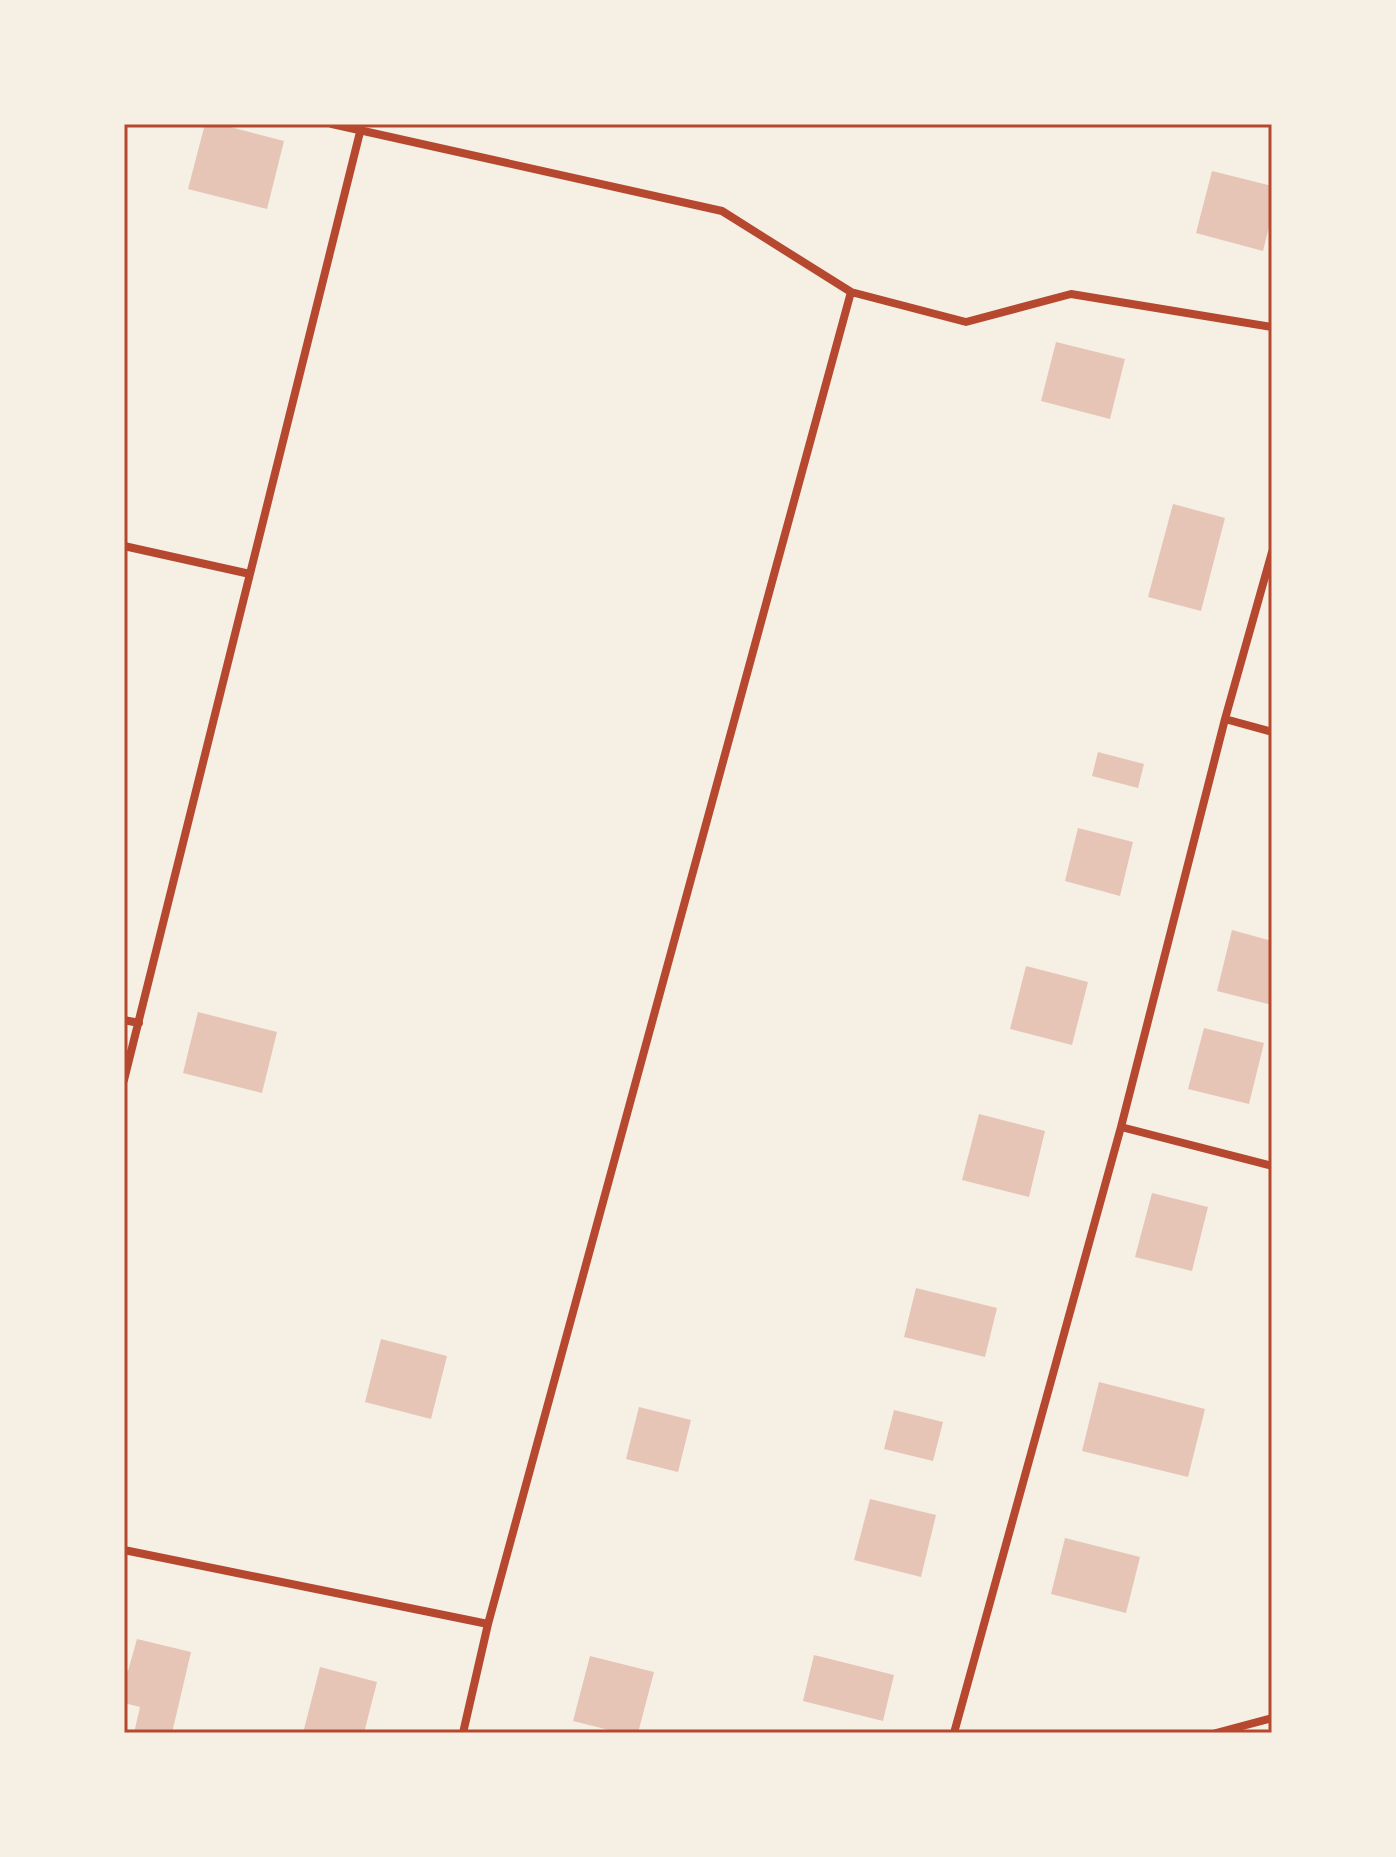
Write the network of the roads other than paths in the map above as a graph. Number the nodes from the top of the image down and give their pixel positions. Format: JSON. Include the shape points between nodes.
{"nodes":[{"id":1,"x":332,"y":124,"type":"edge"},
{"id":2,"x":360,"y":132,"type":"junction"},
{"id":3,"x":851,"y":292,"type":"junction"},
{"id":4,"x":1272,"y":327,"type":"edge"},
{"id":5,"x":124,"y":546,"type":"edge"},
{"id":6,"x":1272,"y":552,"type":"edge"},
{"id":7,"x":250,"y":574,"type":"junction"},
{"id":8,"x":1225,"y":719,"type":"junction"},
{"id":9,"x":1272,"y":732,"type":"edge"},
{"id":10,"x":124,"y":1020,"type":"edge"},
{"id":11,"x":139,"y":1023,"type":"junction"},
{"id":12,"x":124,"y":1080,"type":"edge"},
{"id":13,"x":1121,"y":1127,"type":"junction"},
{"id":14,"x":1272,"y":1166,"type":"edge"},
{"id":15,"x":124,"y":1550,"type":"edge"},
{"id":16,"x":488,"y":1624,"type":"junction"},
{"id":17,"x":1272,"y":1718,"type":"edge"},
{"id":18,"x":463,"y":1733,"type":"edge"},
{"id":19,"x":954,"y":1733,"type":"edge"},
{"id":20,"x":1216,"y":1733,"type":"edge"}],
"edges":[{"from":1,"to":2,"type":"street"},
{"from":2,"to":3,"type":"street","via":[[722,211]]},
{"from":2,"to":7,"type":"street"},
{"from":3,"to":4,"type":"street","via":[[966,322],[1071,294]]},
{"from":3,"to":16,"type":"street"},
{"from":5,"to":7,"type":"street"},
{"from":6,"to":8,"type":"street"},
{"from":7,"to":11,"type":"street"},
{"from":8,"to":9,"type":"street"},
{"from":8,"to":13,"type":"street"},
{"from":10,"to":11,"type":"street"},
{"from":11,"to":12,"type":"street"},
{"from":13,"to":14,"type":"street"},
{"from":13,"to":19,"type":"street"},
{"from":15,"to":16,"type":"street"},
{"from":16,"to":18,"type":"street"},
{"from":17,"to":20,"type":"street"}]}
